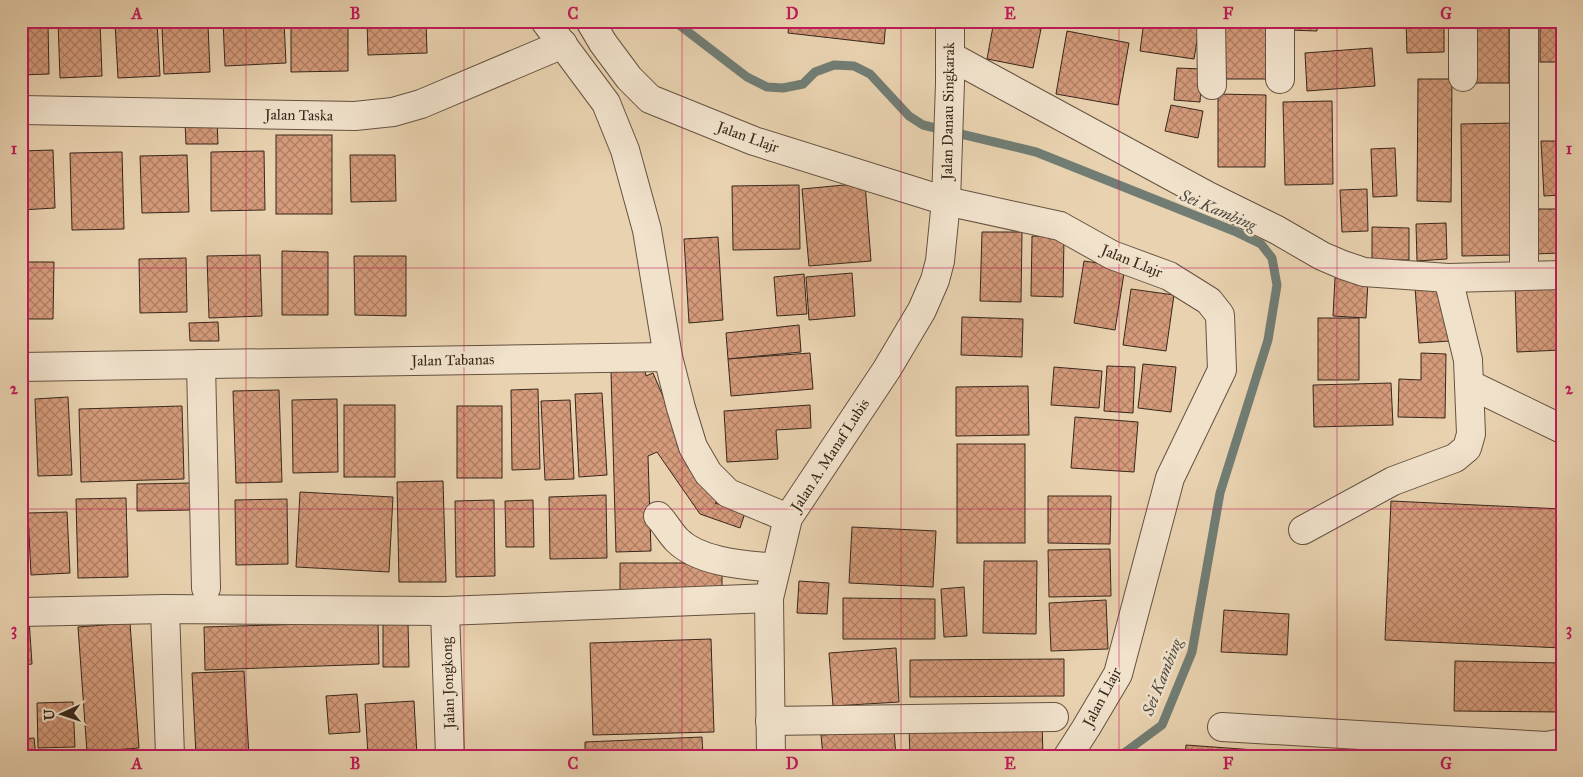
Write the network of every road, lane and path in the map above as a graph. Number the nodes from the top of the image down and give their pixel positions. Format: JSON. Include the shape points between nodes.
{"nodes":[{"id":1,"x":545,"y":21,"type":"edge"},
{"id":2,"x":590,"y":21,"type":"edge"},
{"id":3,"x":950,"y":21,"type":"edge"},
{"id":4,"x":1211,"y":21,"type":"edge"},
{"id":5,"x":1280,"y":21,"type":"edge"},
{"id":6,"x":1463,"y":21,"type":"edge"},
{"id":7,"x":1524,"y":23,"type":"dead end"},
{"id":8,"x":563,"y":44,"type":"junction"},
{"id":9,"x":950,"y":56,"type":"junction"},
{"id":10,"x":1462,"y":77,"type":"dead end"},
{"id":11,"x":1280,"y":78,"type":"dead end"},
{"id":12,"x":1212,"y":84,"type":"dead end"},
{"id":13,"x":21,"y":110,"type":"edge"},
{"id":14,"x":946,"y":201,"type":"junction"},
{"id":15,"x":1524,"y":275,"type":"junction"},
{"id":16,"x":1562,"y":275,"type":"edge"},
{"id":17,"x":1448,"y":278,"type":"junction"},
{"id":18,"x":668,"y":357,"type":"junction"},
{"id":19,"x":201,"y":364,"type":"junction"},
{"id":20,"x":21,"y":367,"type":"edge"},
{"id":21,"x":1469,"y":384,"type":"junction"},
{"id":22,"x":1562,"y":429,"type":"edge"},
{"id":23,"x":658,"y":516,"type":"dead end"},
{"id":24,"x":788,"y":518,"type":"junction"},
{"id":25,"x":1303,"y":530,"type":"dead end"},
{"id":26,"x":776,"y":568,"type":"junction"},
{"id":27,"x":206,"y":588,"type":"dead end"},
{"id":28,"x":769,"y":598,"type":"junction"},
{"id":29,"x":165,"y":609,"type":"junction"},
{"id":30,"x":445,"y":611,"type":"junction"},
{"id":31,"x":21,"y":612,"type":"edge"},
{"id":32,"x":1054,"y":717,"type":"dead end"},
{"id":33,"x":770,"y":721,"type":"junction"},
{"id":34,"x":1222,"y":727,"type":"dead end"},
{"id":35,"x":1562,"y":743,"type":"edge"},
{"id":36,"x":170,"y":756,"type":"edge"},
{"id":37,"x":450,"y":756,"type":"edge"},
{"id":38,"x":771,"y":756,"type":"edge"},
{"id":39,"x":1068,"y":756,"type":"edge"}],
"edges":[{"from":1,"to":8,"type":"street"},
{"from":2,"to":14,"type":"street","name":"Jalan Llajr","via":[[628,78],[650,99],[754,141]]},
{"from":3,"to":9,"type":"street","name":"Jalan Danau Singkarak"},
{"from":4,"to":12,"type":"street"},
{"from":5,"to":11,"type":"street"},
{"from":6,"to":10,"type":"street"},
{"from":7,"to":15,"type":"street"},
{"from":8,"to":13,"type":"street","name":"Jalan Taska","via":[[429,101],[393,112],[356,116]]},
{"from":8,"to":18,"type":"street","via":[[606,103],[625,150],[647,230]]},
{"from":9,"to":14,"type":"street","name":"Jalan Danau Singkarak"},
{"from":9,"to":17,"type":"street","via":[[1322,256],[1364,272]]},
{"from":14,"to":24,"type":"street","name":"Jalan A. Manaf Lubis","via":[[940,260],[922,310],[887,369]]},
{"from":14,"to":39,"type":"street","name":"Jalan Llajr","via":[[1060,226],[1112,256],[1169,276],[1209,301],[1220,315],[1222,370],[1170,478],[1118,674]]},
{"from":15,"to":16,"type":"street"},
{"from":15,"to":17,"type":"street"},
{"from":17,"to":21,"type":"street","via":[[1468,360]]},
{"from":18,"to":19,"type":"street","name":"Jalan Tabanas"},
{"from":18,"to":24,"type":"street","via":[[693,447],[708,473],[728,493]]},
{"from":19,"to":20,"type":"street","name":"Jalan Tabanas"},
{"from":19,"to":27,"type":"street"},
{"from":21,"to":22,"type":"street"},
{"from":21,"to":25,"type":"street","via":[[1471,434],[1467,448],[1455,458],[1393,482]]},
{"from":23,"to":26,"type":"street","via":[[678,541],[704,557]]},
{"from":24,"to":26,"type":"street","name":"Jalan A. Manaf Lubis"},
{"from":26,"to":28,"type":"street","name":"Jalan A. Manaf Lubis"},
{"from":28,"to":30,"type":"street"},
{"from":28,"to":33,"type":"street","name":"Jalan A. Manaf Lubis"},
{"from":29,"to":30,"type":"street"},
{"from":29,"to":31,"type":"street"},
{"from":29,"to":36,"type":"street"},
{"from":30,"to":37,"type":"street","name":"Jalan Jongkong"},
{"from":32,"to":33,"type":"street"},
{"from":33,"to":38,"type":"street","name":"Jalan A. Manaf Lubis"},
{"from":34,"to":35,"type":"street","via":[[1547,746]]}]}
